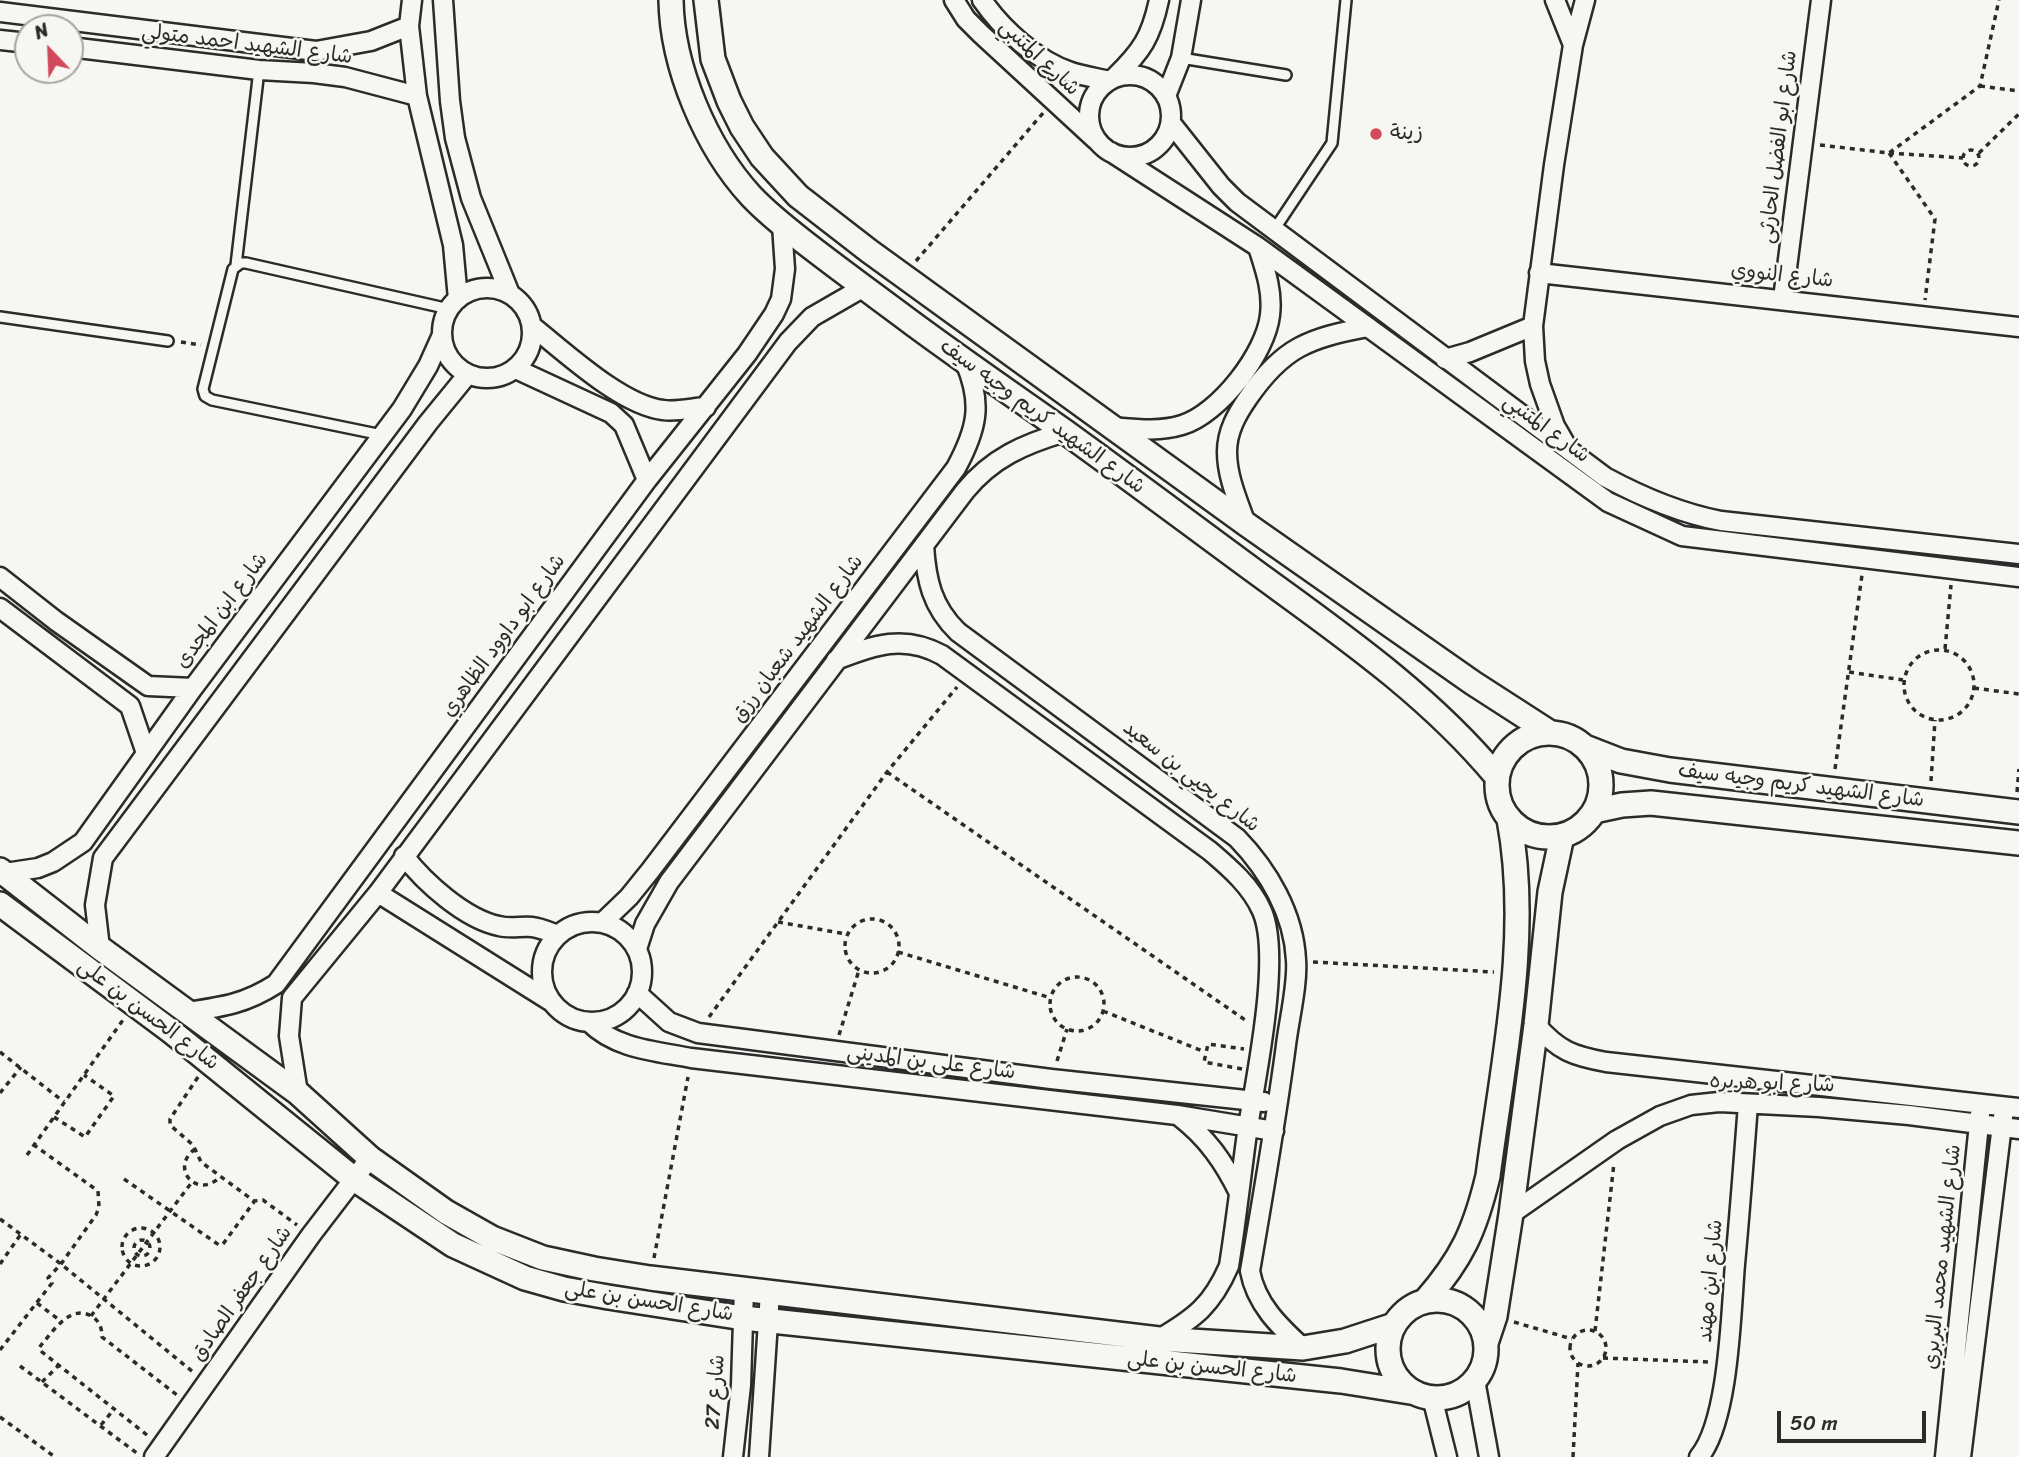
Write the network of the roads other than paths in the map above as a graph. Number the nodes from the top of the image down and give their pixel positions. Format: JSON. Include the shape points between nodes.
{"nodes":[{"id":1,"x":412,"y":0,"type":"edge"},
{"id":2,"x":443,"y":0,"type":"edge"},
{"id":3,"x":671,"y":0,"type":"edge"},
{"id":4,"x":706,"y":0,"type":"edge"},
{"id":5,"x":954,"y":0,"type":"edge"},
{"id":6,"x":982,"y":0,"type":"edge"},
{"id":7,"x":1159,"y":0,"type":"edge"},
{"id":8,"x":1191,"y":0,"type":"edge"},
{"id":9,"x":1346,"y":0,"type":"edge"},
{"id":10,"x":1555,"y":0,"type":"edge"},
{"id":11,"x":1585,"y":0,"type":"edge"},
{"id":12,"x":1821,"y":0,"type":"edge"},
{"id":13,"x":0,"y":12,"type":"edge"},
{"id":14,"x":410,"y":26,"type":"junction"},
{"id":15,"x":1573,"y":45,"type":"junction"},
{"id":16,"x":84,"y":49,"type":"edge"},
{"id":17,"x":316,"y":51,"type":"junction"},
{"id":18,"x":1181,"y":58,"type":"junction"},
{"id":19,"x":259,"y":70,"type":"junction"},
{"id":20,"x":314,"y":73,"type":"junction"},
{"id":21,"x":1286,"y":75,"type":"dead end"},
{"id":22,"x":1112,"y":79,"type":"junction"},
{"id":23,"x":417,"y":96,"type":"junction"},
{"id":24,"x":1166,"y":96,"type":"junction"},
{"id":25,"x":1171,"y":123,"type":"junction"},
{"id":26,"x":1105,"y":148,"type":"junction"},
{"id":27,"x":782,"y":225,"type":"junction"},
{"id":28,"x":1274,"y":230,"type":"junction"},
{"id":29,"x":1258,"y":247,"type":"junction"},
{"id":30,"x":236,"y":265,"type":"junction"},
{"id":31,"x":1539,"y":273,"type":"junction"},
{"id":32,"x":863,"y":287,"type":"junction"},
{"id":33,"x":509,"y":294,"type":"junction"},
{"id":34,"x":1783,"y":299,"type":"junction"},
{"id":35,"x":453,"y":304,"type":"junction"},
{"id":36,"x":0,"y":317,"type":"edge"},
{"id":37,"x":532,"y":326,"type":"junction"},
{"id":38,"x":1534,"y":326,"type":"junction"},
{"id":39,"x":1368,"y":327,"type":"junction"},
{"id":40,"x":2019,"y":327,"type":"edge"},
{"id":41,"x":442,"y":335,"type":"junction"},
{"id":42,"x":168,"y":341,"type":"road end"},
{"id":43,"x":1445,"y":359,"type":"junction"},
{"id":44,"x":965,"y":362,"type":"junction"},
{"id":45,"x":516,"y":369,"type":"junction"},
{"id":46,"x":468,"y":374,"type":"junction"},
{"id":47,"x":706,"y":407,"type":"junction"},
{"id":48,"x":1112,"y":427,"type":"junction"},
{"id":49,"x":1065,"y":432,"type":"junction"},
{"id":50,"x":382,"y":436,"type":"junction"},
{"id":51,"x":1568,"y":448,"type":"junction"},
{"id":52,"x":647,"y":480,"type":"junction"},
{"id":53,"x":1246,"y":524,"type":"junction"},
{"id":54,"x":924,"y":545,"type":"junction"},
{"id":55,"x":2019,"y":554,"type":"edge"},
{"id":56,"x":0,"y":577,"type":"edge"},
{"id":57,"x":2019,"y":577,"type":"edge"},
{"id":58,"x":865,"y":589,"type":"junction"},
{"id":59,"x":882,"y":599,"type":"junction"},
{"id":60,"x":0,"y":608,"type":"edge"},
{"id":61,"x":836,"y":660,"type":"junction"},
{"id":62,"x":148,"y":686,"type":"junction"},
{"id":63,"x":193,"y":688,"type":"junction"},
{"id":64,"x":130,"y":706,"type":"junction"},
{"id":65,"x":1549,"y":732,"type":"junction"},
{"id":66,"x":1585,"y":747,"type":"junction"},
{"id":67,"x":146,"y":753,"type":"junction"},
{"id":68,"x":1497,"y":777,"type":"junction"},
{"id":69,"x":1594,"y":811,"type":"junction"},
{"id":70,"x":2019,"y":812,"type":"edge"},
{"id":71,"x":1509,"y":820,"type":"junction"},
{"id":72,"x":1562,"y":835,"type":"junction"},
{"id":73,"x":83,"y":842,"type":"junction"},
{"id":74,"x":2019,"y":843,"type":"edge"},
{"id":75,"x":404,"y":856,"type":"junction"},
{"id":76,"x":103,"y":858,"type":"junction"},
{"id":77,"x":2,"y":871,"type":"edge"},
{"id":78,"x":378,"y":893,"type":"junction"},
{"id":79,"x":0,"y":904,"type":"edge"},
{"id":80,"x":602,"y":923,"type":"junction"},
{"id":81,"x":558,"y":935,"type":"junction"},
{"id":82,"x":100,"y":948,"type":"junction"},
{"id":83,"x":637,"y":950,"type":"junction"},
{"id":84,"x":276,"y":984,"type":"junction"},
{"id":85,"x":638,"y":993,"type":"junction"},
{"id":86,"x":292,"y":998,"type":"junction"},
{"id":87,"x":551,"y":1001,"type":"junction"},
{"id":88,"x":187,"y":1012,"type":"junction"},
{"id":89,"x":589,"y":1022,"type":"junction"},
{"id":90,"x":1536,"y":1026,"type":"junction"},
{"id":91,"x":298,"y":1093,"type":"junction"},
{"id":92,"x":1253,"y":1100,"type":"junction"},
{"id":93,"x":1278,"y":1104,"type":"junction"},
{"id":94,"x":1748,"y":1104,"type":"junction"},
{"id":95,"x":1981,"y":1104,"type":"junction"},
{"id":96,"x":2012,"y":1107,"type":"edge"},
{"id":97,"x":1177,"y":1115,"type":"junction"},
{"id":98,"x":1979,"y":1124,"type":"junction"},
{"id":99,"x":1248,"y":1127,"type":"junction"},
{"id":100,"x":2010,"y":1128,"type":"edge"},
{"id":101,"x":1274,"y":1130,"type":"junction"},
{"id":102,"x":370,"y":1158,"type":"junction"},
{"id":103,"x":354,"y":1179,"type":"junction"},
{"id":104,"x":1238,"y":1193,"type":"junction"},
{"id":105,"x":1511,"y":1214,"type":"junction"},
{"id":106,"x":744,"y":1289,"type":"junction"},
{"id":107,"x":769,"y":1292,"type":"junction"},
{"id":108,"x":1425,"y":1301,"type":"junction"},
{"id":109,"x":743,"y":1318,"type":"junction"},
{"id":110,"x":768,"y":1320,"type":"junction"},
{"id":111,"x":1394,"y":1325,"type":"junction"},
{"id":112,"x":1159,"y":1339,"type":"junction"},
{"id":113,"x":1486,"y":1343,"type":"junction"},
{"id":114,"x":1303,"y":1348,"type":"junction"},
{"id":115,"x":1475,"y":1380,"type":"junction"},
{"id":116,"x":741,"y":1385,"type":"junction"},
{"id":117,"x":763,"y":1389,"type":"junction"},
{"id":118,"x":1424,"y":1395,"type":"junction"},
{"id":119,"x":158,"y":1452,"type":"edge"},
{"id":120,"x":733,"y":1457,"type":"edge"},
{"id":121,"x":760,"y":1457,"type":"edge"},
{"id":122,"x":1447,"y":1457,"type":"edge"},
{"id":123,"x":1489,"y":1457,"type":"edge"},
{"id":124,"x":1699,"y":1457,"type":"edge"},
{"id":125,"x":1945,"y":1457,"type":"edge"},
{"id":126,"x":1961,"y":1457,"type":"edge"}],
"edges":[{"from":1,"to":14,"type":"street"},
{"from":2,"to":33,"type":"street","via":[[456,138],[471,198]]},
{"from":3,"to":27,"type":"street","name":"شارع الشهيد كريم وجيه سيف","via":[[681,66],[710,136],[751,197]]},
{"from":4,"to":48,"type":"street","name":"شارع الشهيد كريم وجيه سيف","via":[[713,59],[729,101],[762,157],[798,196]]},
{"from":5,"to":26,"type":"street","name":"شارع المتنبي","via":[[966,19]]},
{"from":6,"to":22,"type":"street","name":"شارع المتنبي","via":[[1025,45],[1052,64]]},
{"from":7,"to":22,"type":"street","via":[[1139,55]]},
{"from":8,"to":18,"type":"street"},
{"from":9,"to":28,"type":"lane","via":[[1332,143]]},
{"from":10,"to":15,"type":"street"},
{"from":11,"to":15,"type":"street"},
{"from":12,"to":34,"type":"street","name":"شارع ابو الفضل الحارثى"},
{"from":13,"to":17,"type":"street","name":"شارع الشهيد احمد متولي"},
{"from":14,"to":17,"type":"street","name":"شارع الشهيد احمد متولي","via":[[372,41]]},
{"from":14,"to":23,"type":"street"},
{"from":15,"to":31,"type":"street"},
{"from":16,"to":19,"type":"street","name":"شارع الشهيد احمد متولي"},
{"from":17,"to":20,"type":"street"},
{"from":18,"to":21,"type":"lane"},
{"from":18,"to":24,"type":"street"},
{"from":19,"to":20,"type":"street","name":"شارع الشهيد احمد متولي"},
{"from":19,"to":30,"type":"lane"},
{"from":20,"to":23,"type":"street","name":"شارع الشهيد احمد متولي"},
{"from":22,"to":24,"type":"street","via":[[1135,75],[1153,81]]},
{"from":22,"to":26,"type":"street","via":[[1091,103],[1090,124]]},
{"from":23,"to":35,"type":"street","via":[[453,245]]},
{"from":24,"to":25,"type":"street"},
{"from":25,"to":26,"type":"street","via":[[1166,137],[1141,155],[1126,156]]},
{"from":25,"to":28,"type":"street","name":"شارع المتنبي","via":[[1221,186]]},
{"from":26,"to":29,"type":"street","name":"شارع المتنبي"},
{"from":27,"to":32,"type":"street","name":"شارع الشهيد كريم وجيه سيف"},
{"from":27,"to":47,"type":"street","name":"شارع ابو داوود الظاهري","via":[[785,269],[774,314]]},
{"from":28,"to":43,"type":"street","name":"شارع المتنبي"},
{"from":29,"to":39,"type":"street","name":"شارع المتنبي"},
{"from":29,"to":48,"type":"street","via":[[1271,293],[1270,318],[1247,368],[1224,396],[1185,425],[1163,430]]},
{"from":30,"to":35,"type":"lane","via":[[246,263]]},
{"from":30,"to":50,"type":"lane","via":[[203,389],[208,399]]},
{"from":31,"to":34,"type":"street","name":"شارع النووي"},
{"from":31,"to":38,"type":"street"},
{"from":32,"to":44,"type":"street","name":"شارع الشهيد كريم وجيه سيف"},
{"from":32,"to":75,"type":"street","via":[[812,317],[788,342]]},
{"from":33,"to":35,"type":"street","via":[[483,288]]},
{"from":33,"to":37,"type":"street","via":[[528,313]]},
{"from":34,"to":40,"type":"street","name":"شارع النووي"},
{"from":35,"to":41,"type":"street"},
{"from":36,"to":42,"type":"lane"},
{"from":37,"to":45,"type":"street","via":[[532,342]]},
{"from":37,"to":47,"type":"street","via":[[624,396],[663,411]]},
{"from":38,"to":43,"type":"street"},
{"from":38,"to":51,"type":"street","via":[[1540,384]]},
{"from":39,"to":53,"type":"street","via":[[1298,346],[1266,373],[1242,407],[1230,429],[1227,451]]},
{"from":39,"to":57,"type":"street","name":"شارع المتنبي","via":[[1608,502],[1682,536]]},
{"from":41,"to":46,"type":"street","via":[[445,351]]},
{"from":41,"to":50,"type":"street","name":"شارع ابن المجدى","via":[[415,388]]},
{"from":43,"to":51,"type":"street","name":"شارع المتنبي"},
{"from":44,"to":49,"type":"street","name":"شارع الشهيد كريم وجيه سيف"},
{"from":44,"to":58,"type":"street","name":"شارع الشهيد شعبان رزق","via":[[977,404],[969,445]]},
{"from":45,"to":46,"type":"street","via":[[484,378]]},
{"from":45,"to":52,"type":"street","via":[[611,413],[624,425]]},
{"from":46,"to":76,"type":"street"},
{"from":47,"to":52,"type":"street","name":"شارع ابو داوود الظاهري"},
{"from":48,"to":53,"type":"street","name":"شارع الشهيد كريم وجيه سيف"},
{"from":49,"to":54,"type":"street","name":"شارع الشهيد شعبان رزق","via":[[1031,442],[991,464]]},
{"from":49,"to":68,"type":"street","name":"شارع الشهيد كريم وجيه سيف","via":[[1356,646],[1442,717]]},
{"from":50,"to":63,"type":"street","name":"شارع ابن المجدى"},
{"from":51,"to":55,"type":"street","name":"شارع المتنبي","via":[[1625,488],[1694,516]]},
{"from":52,"to":84,"type":"street","name":"شارع ابو داوود الظاهري"},
{"from":53,"to":65,"type":"street","name":"شارع الشهيد كريم وجيه سيف"},
{"from":54,"to":59,"type":"street","name":"شارع الشهيد شعبان رزق"},
{"from":54,"to":93,"type":"street","name":"شارع يحيي بن سعيد","via":[[926,571],[945,620],[1210,816],[1253,855],[1282,903],[1297,961]]},
{"from":56,"to":62,"type":"street"},
{"from":58,"to":59,"type":"street"},
{"from":58,"to":80,"type":"street","name":"شارع الشهيد شعبان رزق","via":[[650,871]]},
{"from":59,"to":61,"type":"street","name":"شارع الشهيد شعبان رزق"},
{"from":60,"to":64,"type":"street"},
{"from":61,"to":83,"type":"street","name":"شارع الشهيد شعبان رزق","via":[[669,882],[645,923]]},
{"from":61,"to":92,"type":"street","via":[[864,648],[906,643],[942,655],[1232,870],[1263,912],[1268,938],[1268,979]]},
{"from":62,"to":63,"type":"street"},
{"from":62,"to":64,"type":"street"},
{"from":63,"to":67,"type":"street","name":"شارع ابن المجدى"},
{"from":64,"to":67,"type":"street"},
{"from":65,"to":66,"type":"street"},
{"from":65,"to":68,"type":"street","via":[[1515,745],[1503,759]]},
{"from":66,"to":69,"type":"street","via":[[1601,777],[1601,795]]},
{"from":66,"to":70,"type":"street","name":"شارع الشهيد كريم وجيه سيف","via":[[1654,767]]},
{"from":67,"to":73,"type":"street","name":"شارع ابن المجدى"},
{"from":68,"to":71,"type":"street","via":[[1501,807]]},
{"from":69,"to":72,"type":"street","via":[[1586,822]]},
{"from":69,"to":74,"type":"street","name":"شارع الشهيد كريم وجيه سيف","via":[[1651,803]]},
{"from":71,"to":72,"type":"street","via":[[1525,832],[1543,837]]},
{"from":71,"to":108,"type":"street","via":[[1516,853],[1515,973],[1488,1176],[1462,1252]]},
{"from":72,"to":90,"type":"street","via":[[1550,892]]},
{"from":73,"to":76,"type":"street"},
{"from":73,"to":77,"type":"street","name":"شارع ابن المجدى","via":[[38,868]]},
{"from":75,"to":78,"type":"street"},
{"from":75,"to":81,"type":"street","via":[[461,909],[483,922]]},
{"from":76,"to":82,"type":"street","via":[[95,905]]},
{"from":77,"to":82,"type":"street","name":"شارع الحسن بن على"},
{"from":78,"to":86,"type":"street"},
{"from":78,"to":87,"type":"street"},
{"from":79,"to":103,"type":"street","name":"شارع الحسن بن على","via":[[209,1061]]},
{"from":80,"to":81,"type":"street","via":[[577,924]]},
{"from":80,"to":83,"type":"street","via":[[628,937]]},
{"from":81,"to":87,"type":"street","via":[[542,967]]},
{"from":82,"to":88,"type":"street","name":"شارع الحسن بن على"},
{"from":83,"to":85,"type":"street","via":[[641,963]]},
{"from":84,"to":86,"type":"street"},
{"from":84,"to":88,"type":"street","name":"شارع ابو داوود الظاهري","via":[[245,1001]]},
{"from":85,"to":89,"type":"street","via":[[618,1015]]},
{"from":85,"to":92,"type":"street","name":"شارع على بن المدينى","via":[[669,1022],[698,1033]]},
{"from":86,"to":91,"type":"street","via":[[289,1036]]},
{"from":87,"to":89,"type":"street","via":[[561,1012]]},
{"from":88,"to":91,"type":"street","name":"شارع الحسن بن على"},
{"from":89,"to":97,"type":"street","name":"شارع على بن المدينى","via":[[622,1043],[691,1058]]},
{"from":90,"to":95,"type":"street","name":"شارع ابو هريره","via":[[1557,1046],[1582,1057]]},
{"from":90,"to":105,"type":"street"},
{"from":91,"to":102,"type":"street","name":"شارع الحسن بن على"},
{"from":92,"to":93,"type":"street","name":"شارع على بن المدينى"},
{"from":92,"to":99,"type":"street"},
{"from":93,"to":101,"type":"street","name":"شارع يحيي بن سعيد"},
{"from":94,"to":98,"type":"street","name":"شارع ابو هريره"},
{"from":94,"to":105,"type":"street","name":"شارع ابو هريره","via":[[1691,1105],[1660,1116],[1617,1140]]},
{"from":94,"to":124,"type":"street","name":"شارع ابن مهند","via":[[1727,1363],[1714,1431]]},
{"from":95,"to":96,"type":"street","name":"شارع ابو هريره"},
{"from":95,"to":98,"type":"street","name":"شارع الشهيد محمد البربري"},
{"from":96,"to":100,"type":"street","name":"شارع الشهيد محمد البربري"},
{"from":97,"to":99,"type":"street","name":"شارع على بن المدينى"},
{"from":97,"to":104,"type":"street","via":[[1214,1149]]},
{"from":98,"to":100,"type":"street","name":"شارع ابو هريره"},
{"from":98,"to":125,"type":"street","name":"شارع الشهيد محمد البربري"},
{"from":99,"to":101,"type":"street","name":"شارع على بن المدينى"},
{"from":99,"to":104,"type":"street"},
{"from":100,"to":126,"type":"street","name":"شارع الشهيد محمد البربري"},
{"from":101,"to":114,"type":"street","name":"شارع يحيي بن سعيد","via":[[1250,1271],[1262,1305]]},
{"from":102,"to":103,"type":"street","name":"شارع جعفر الصادق"},
{"from":102,"to":106,"type":"street","name":"شارع الحسن بن على","via":[[446,1212],[492,1238],[542,1258]]},
{"from":103,"to":109,"type":"street","name":"شارع الحسن بن على","via":[[453,1245],[525,1278],[564,1289]]},
{"from":103,"to":119,"type":"street","name":"شارع جعفر الصادق"},
{"from":104,"to":112,"type":"street","via":[[1229,1266],[1218,1290],[1201,1311]]},
{"from":105,"to":113,"type":"street","via":[[1495,1317]]},
{"from":106,"to":107,"type":"street","name":"شارع الحسن بن على"},
{"from":106,"to":109,"type":"street","name":"شارع 27"},
{"from":107,"to":110,"type":"street"},
{"from":107,"to":112,"type":"street","name":"شارع الحسن بن على"},
{"from":108,"to":111,"type":"street","via":[[1412,1306]]},
{"from":108,"to":113,"type":"street","via":[[1439,1299],[1465,1308],[1483,1329]]},
{"from":109,"to":110,"type":"street","name":"شارع الحسن بن على"},
{"from":109,"to":116,"type":"street","name":"شارع 27"},
{"from":110,"to":117,"type":"street"},
{"from":110,"to":118,"type":"street","name":"شارع الحسن بن على","via":[[1341,1381]]},
{"from":111,"to":114,"type":"street","name":"شارع الحسن بن على","via":[[1345,1341]]},
{"from":111,"to":118,"type":"street","via":[[1388,1340],[1393,1371],[1403,1384]]},
{"from":112,"to":114,"type":"street","name":"شارع الحسن بن على"},
{"from":113,"to":115,"type":"street","via":[[1482,1369]]},
{"from":115,"to":118,"type":"street","via":[[1451,1396]]},
{"from":115,"to":123,"type":"street"},
{"from":116,"to":117,"type":"street"},
{"from":116,"to":120,"type":"street","name":"شارع 27"},
{"from":117,"to":121,"type":"street"},
{"from":118,"to":122,"type":"street"}]}
